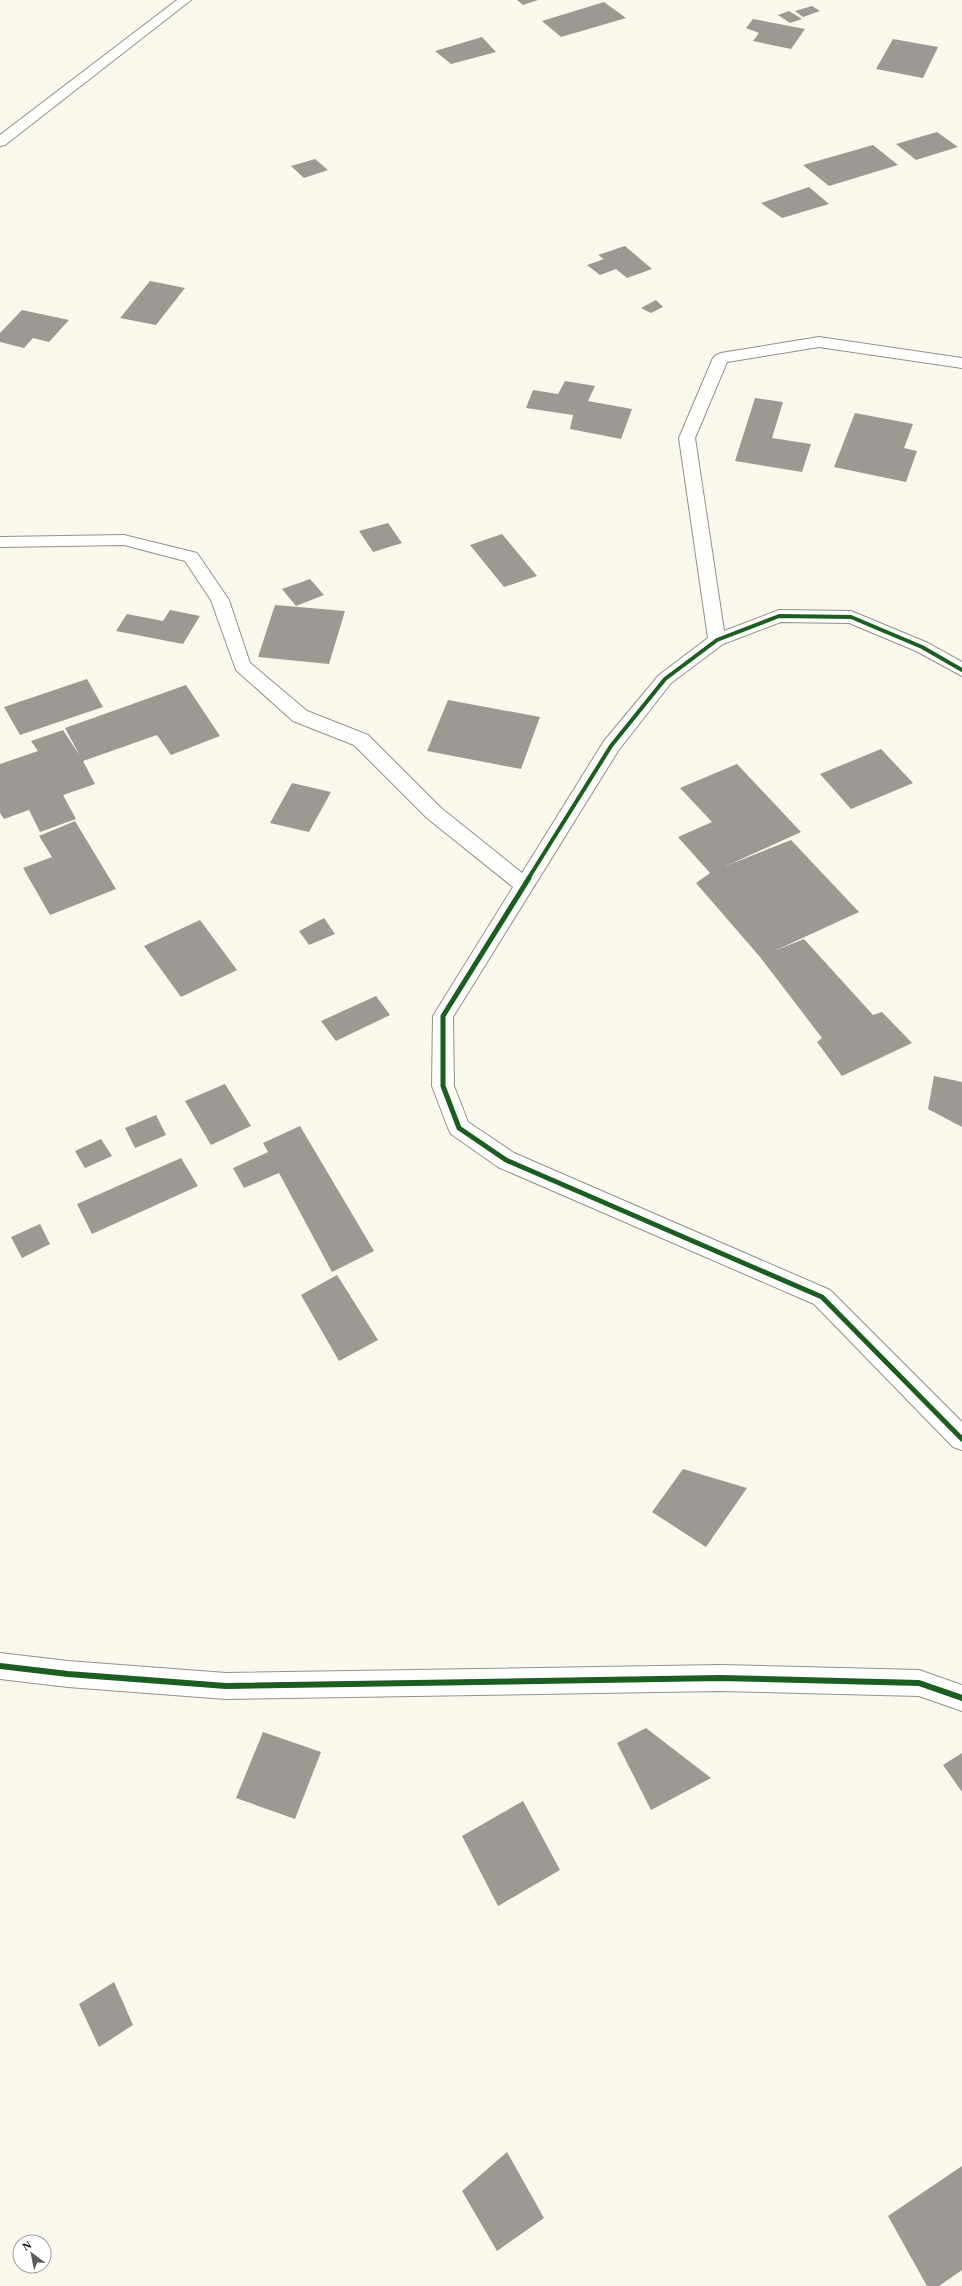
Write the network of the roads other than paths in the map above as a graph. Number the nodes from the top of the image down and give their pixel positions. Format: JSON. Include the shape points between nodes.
{"nodes":[{"id":1,"x":185,"y":0,"type":"edge"},
{"id":2,"x":0,"y":123,"type":"edge"},
{"id":3,"x":18,"y":128,"type":"junction"},
{"id":4,"x":0,"y":142,"type":"edge"},
{"id":5,"x":962,"y":363,"type":"edge"},
{"id":6,"x":2,"y":542,"type":"dead end"},
{"id":7,"x":716,"y":640,"type":"junction"},
{"id":8,"x":962,"y":670,"type":"edge"},
{"id":9,"x":524,"y":885,"type":"junction"},
{"id":10,"x":962,"y":1439,"type":"edge"},
{"id":11,"x":0,"y":1666,"type":"edge"},
{"id":12,"x":962,"y":1698,"type":"edge"}],
"edges":[{"from":1,"to":3,"type":"street"},
{"from":2,"to":3,"type":"street"},
{"from":3,"to":4,"type":"street"},
{"from":5,"to":7,"type":"street","via":[[819,342],[721,358],[687,438]]},
{"from":6,"to":9,"type":"street","via":[[124,540],[191,557],[220,600],[242,666],[300,716],[361,740],[434,813]]},
{"from":7,"to":8,"type":"street","via":[[779,616],[851,617],[922,647]]},
{"from":7,"to":9,"type":"street","via":[[665,680],[611,746]]},
{"from":9,"to":10,"type":"street","via":[[443,1016],[444,1086],[459,1128],[506,1160],[822,1297]]},
{"from":11,"to":12,"type":"street","via":[[226,1686],[720,1678],[919,1683]]}]}
